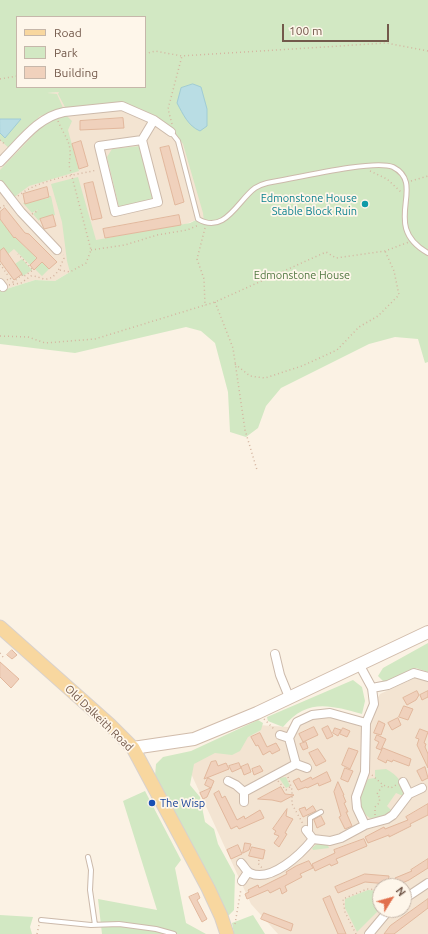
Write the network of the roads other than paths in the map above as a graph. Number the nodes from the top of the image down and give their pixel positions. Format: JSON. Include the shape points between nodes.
{"nodes":[{"id":1,"x":154,"y":120,"type":"junction"},
{"id":2,"x":171,"y":132,"type":"joint"},
{"id":3,"x":142,"y":140,"type":"junction"},
{"id":4,"x":0,"y":162,"type":"edge"},
{"id":5,"x":0,"y":185,"type":"edge"},
{"id":6,"x":57,"y":250,"type":"road end"},
{"id":7,"x":428,"y":253,"type":"edge"},
{"id":8,"x":0,"y":627,"type":"edge"},
{"id":9,"x":428,"y":632,"type":"edge"},
{"id":10,"x":275,"y":654,"type":"dead end"},
{"id":11,"x":359,"y":664,"type":"junction"},
{"id":12,"x":428,"y":677,"type":"edge"},
{"id":13,"x":372,"y":688,"type":"junction"},
{"id":14,"x":289,"y":697,"type":"junction"},
{"id":15,"x":366,"y":722,"type":"junction"},
{"id":16,"x":280,"y":735,"type":"road end"},
{"id":17,"x":289,"y":738,"type":"junction"},
{"id":18,"x":139,"y":747,"type":"junction"},
{"id":19,"x":296,"y":764,"type":"junction"},
{"id":20,"x":307,"y":768,"type":"dead end"},
{"id":21,"x":228,"y":781,"type":"dead end"},
{"id":22,"x":404,"y":782,"type":"road end"},
{"id":23,"x":422,"y":788,"type":"dead end"},
{"id":24,"x":244,"y":792,"type":"junction"},
{"id":25,"x":409,"y":794,"type":"junction"},
{"id":26,"x":244,"y":802,"type":"dead end"},
{"id":27,"x":321,"y":812,"type":"dead end"},
{"id":28,"x":365,"y":825,"type":"junction"},
{"id":29,"x":310,"y":835,"type":"junction"},
{"id":30,"x":88,"y":857,"type":"dead end"},
{"id":31,"x":241,"y":863,"type":"dead end"},
{"id":32,"x":248,"y":872,"type":"junction"},
{"id":33,"x":242,"y":881,"type":"road end"},
{"id":34,"x":428,"y":883,"type":"edge"},
{"id":35,"x":412,"y":894,"type":"edge"},
{"id":36,"x":382,"y":918,"type":"edge"},
{"id":37,"x":41,"y":920,"type":"dead end"},
{"id":38,"x":95,"y":925,"type":"junction"},
{"id":39,"x":230,"y":931,"type":"edge"},
{"id":40,"x":174,"y":934,"type":"edge"},
{"id":41,"x":369,"y":934,"type":"edge"}],
"edges":[{"from":1,"to":2,"type":"street"},
{"from":1,"to":3,"type":"street"},
{"from":1,"to":4,"type":"street","via":[[122,106],[54,114],[40,123]]},
{"from":2,"to":7,"type":"lane","via":[[178,141],[198,219],[205,223],[217,223],[234,212],[256,188],[266,183],[370,165],[392,166],[405,174],[410,181],[412,196],[406,226],[413,241]]},
{"from":3,"to":3,"type":"street","via":[[99,146],[115,212],[158,202]]},
{"from":5,"to":6,"type":"street","via":[[21,212]]},
{"from":8,"to":18,"type":"main road","name":"Old Dalkeith Road"},
{"from":9,"to":11,"type":"street"},
{"from":10,"to":14,"type":"street"},
{"from":11,"to":13,"type":"street"},
{"from":11,"to":14,"type":"street"},
{"from":12,"to":13,"type":"street","via":[[414,673],[388,685]]},
{"from":13,"to":15,"type":"street","via":[[374,704]]},
{"from":14,"to":18,"type":"street","via":[[194,739]]},
{"from":15,"to":17,"type":"street","via":[[330,713],[312,714],[297,722]]},
{"from":15,"to":28,"type":"street","via":[[365,772],[356,797],[357,808]]},
{"from":16,"to":17,"type":"street"},
{"from":17,"to":19,"type":"street"},
{"from":18,"to":39,"type":"main road","name":"Old Dalkeith Road"},
{"from":19,"to":20,"type":"street"},
{"from":19,"to":24,"type":"street"},
{"from":21,"to":24,"type":"street"},
{"from":22,"to":25,"type":"street"},
{"from":23,"to":25,"type":"street"},
{"from":24,"to":26,"type":"street"},
{"from":25,"to":28,"type":"street","via":[[393,816]]},
{"from":27,"to":29,"type":"lane","via":[[310,818]]},
{"from":28,"to":29,"type":"street","via":[[330,841]]},
{"from":29,"to":32,"type":"street","via":[[304,850],[292,861],[258,875]]},
{"from":30,"to":38,"type":"lane"},
{"from":31,"to":32,"type":"street"},
{"from":32,"to":33,"type":"street"},
{"from":34,"to":35,"type":"street"},
{"from":36,"to":41,"type":"street"},
{"from":37,"to":38,"type":"lane"},
{"from":38,"to":40,"type":"lane","via":[[119,924]]}]}
